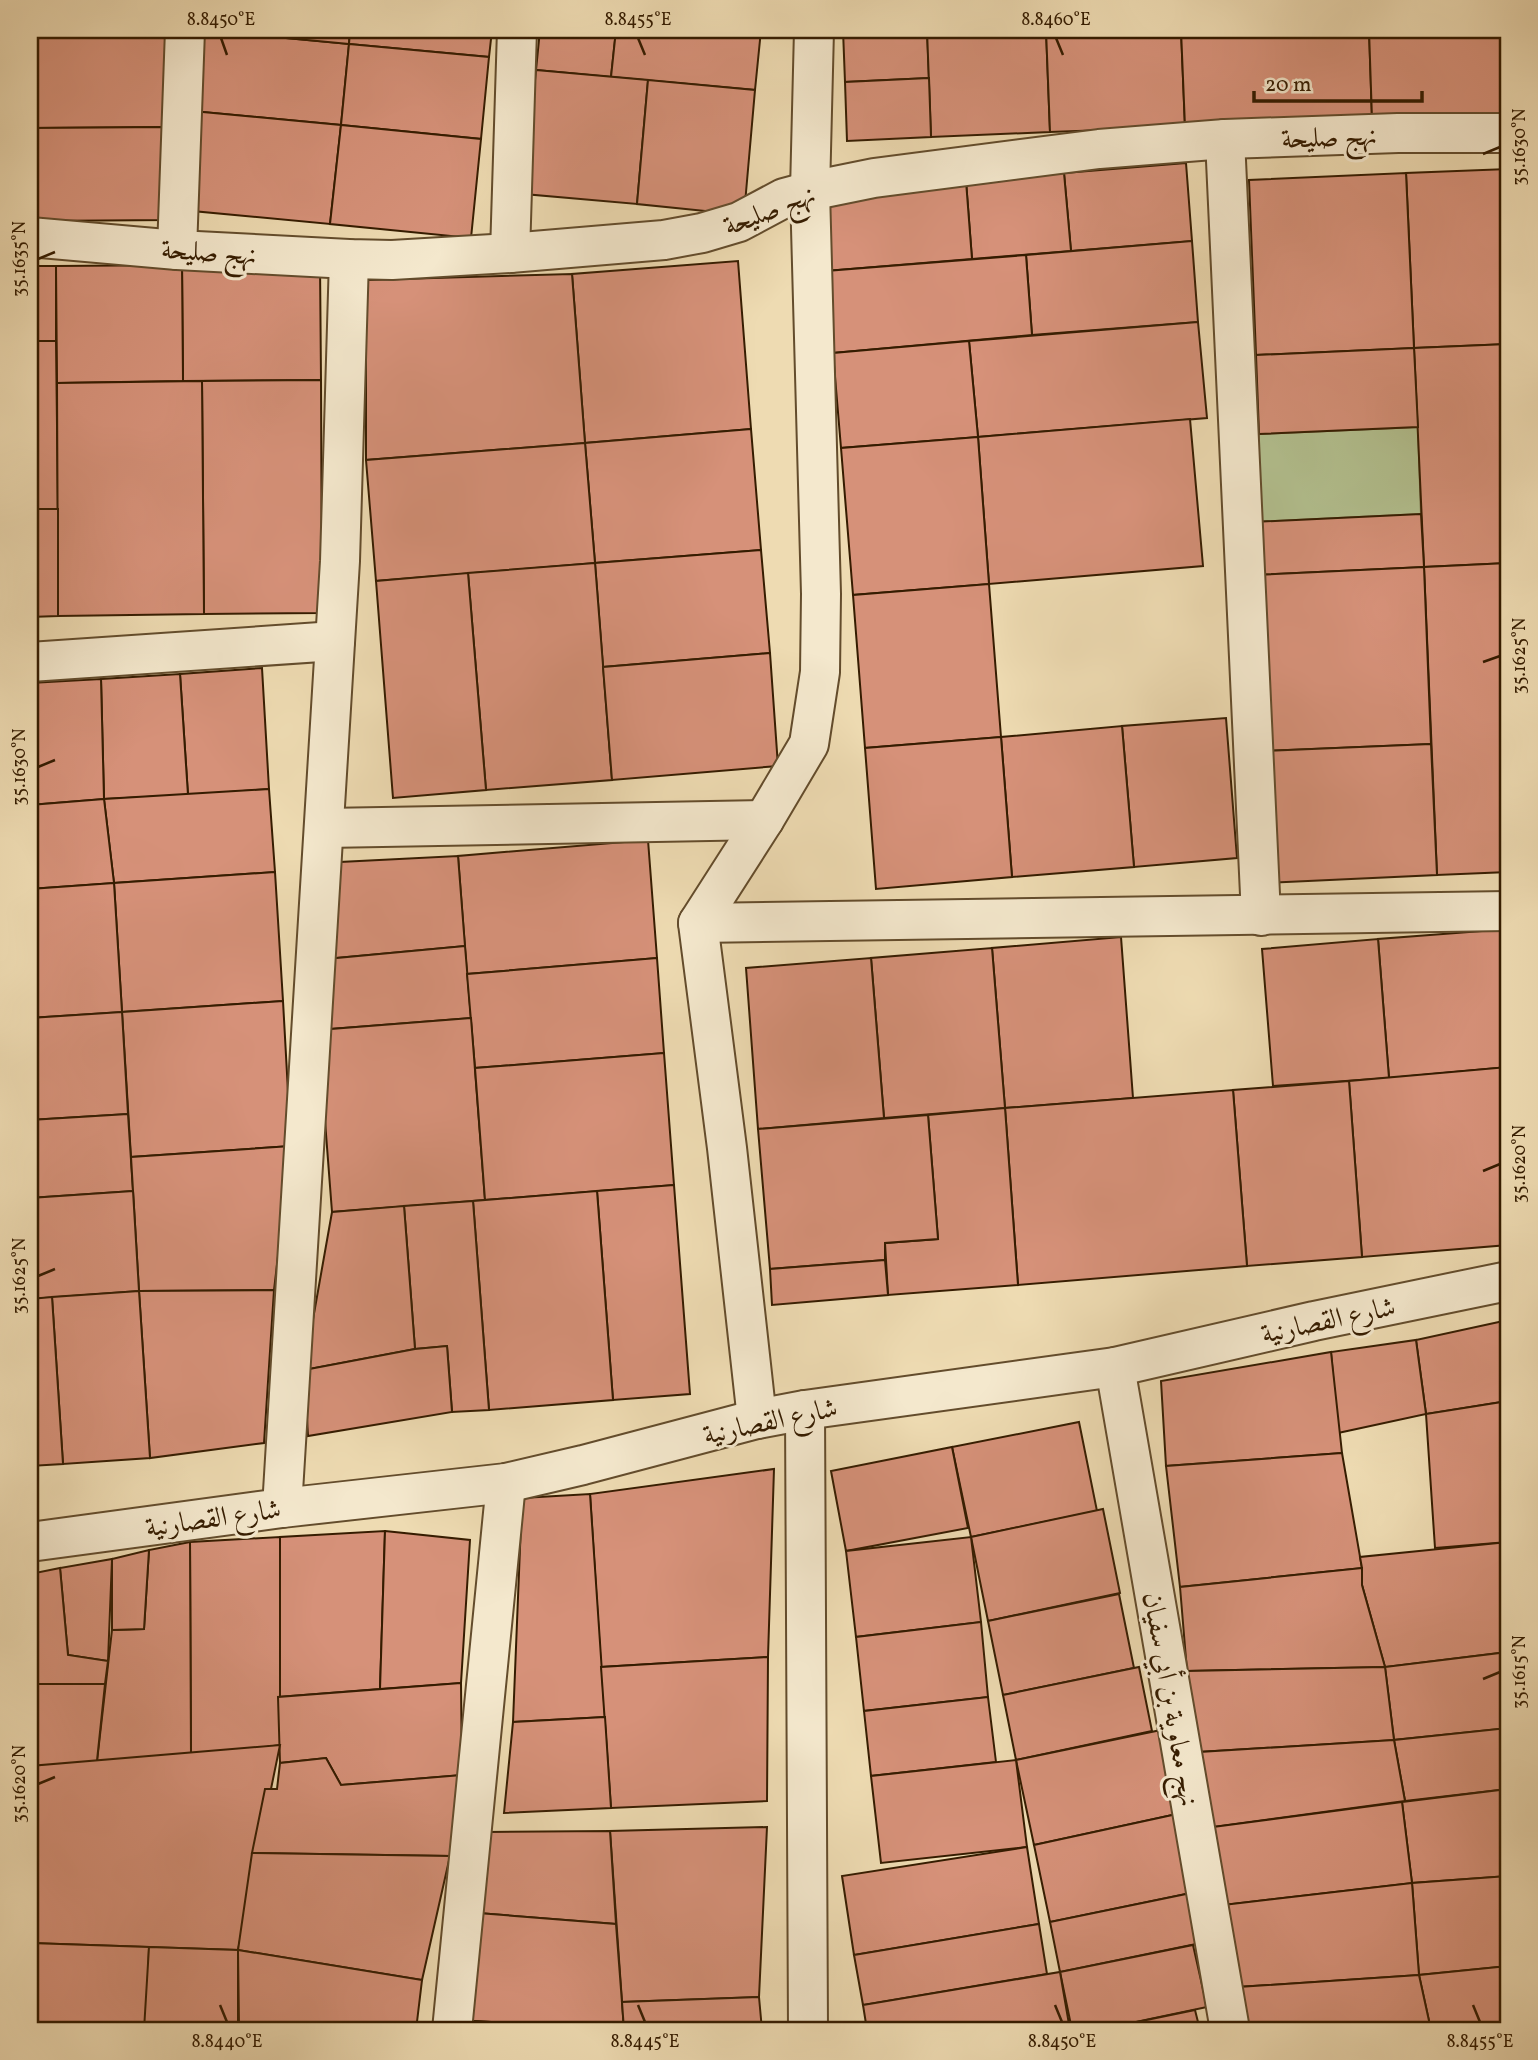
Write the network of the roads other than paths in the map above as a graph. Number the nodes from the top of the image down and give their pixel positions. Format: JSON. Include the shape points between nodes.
{"nodes":[{"id":1,"x":185,"y":30,"type":"edge"},
{"id":2,"x":516,"y":30,"type":"edge"},
{"id":3,"x":814,"y":30,"type":"edge"},
{"id":4,"x":1508,"y":133,"type":"edge"},
{"id":5,"x":1225,"y":139,"type":"junction"},
{"id":6,"x":810,"y":191,"type":"junction"},
{"id":7,"x":30,"y":237,"type":"edge"},
{"id":8,"x":177,"y":250,"type":"junction"},
{"id":9,"x":510,"y":253,"type":"junction"},
{"id":10,"x":349,"y":259,"type":"junction"},
{"id":11,"x":335,"y":641,"type":"junction"},
{"id":12,"x":30,"y":662,"type":"edge"},
{"id":13,"x":764,"y":820,"type":"junction"},
{"id":14,"x":325,"y":828,"type":"junction"},
{"id":15,"x":1508,"y":911,"type":"edge"},
{"id":16,"x":1261,"y":916,"type":"junction"},
{"id":17,"x":698,"y":923,"type":"junction"},
{"id":18,"x":1508,"y":1281,"type":"edge"},
{"id":19,"x":1115,"y":1367,"type":"junction"},
{"id":20,"x":805,"y":1410,"type":"junction"},
{"id":21,"x":757,"y":1419,"type":"junction"},
{"id":22,"x":506,"y":1483,"type":"junction"},
{"id":23,"x":282,"y":1508,"type":"junction"},
{"id":24,"x":30,"y":1542,"type":"edge"},
{"id":25,"x":452,"y":2030,"type":"edge"},
{"id":26,"x":808,"y":2030,"type":"edge"},
{"id":27,"x":1230,"y":2030,"type":"edge"}],
"edges":[{"from":1,"to":8,"type":"street"},
{"from":2,"to":9,"type":"street"},
{"from":3,"to":6,"type":"street"},
{"from":4,"to":5,"type":"street","name":"نهج صليحة"},
{"from":5,"to":6,"type":"street","name":"نهج صليحة","via":[[1085,151],[874,178]]},
{"from":5,"to":16,"type":"street"},
{"from":6,"to":9,"type":"street","name":"نهج صليحة","via":[[702,233]]},
{"from":6,"to":13,"type":"street","via":[[820,672],[809,744]]},
{"from":7,"to":8,"type":"street","name":"نهج صليحة"},
{"from":8,"to":10,"type":"street","name":"نهج صليحة"},
{"from":9,"to":10,"type":"street","name":"نهج صليحة"},
{"from":10,"to":11,"type":"street"},
{"from":11,"to":12,"type":"street"},
{"from":11,"to":14,"type":"street"},
{"from":13,"to":14,"type":"street"},
{"from":13,"to":17,"type":"street"},
{"from":14,"to":23,"type":"street"},
{"from":15,"to":16,"type":"street"},
{"from":16,"to":17,"type":"street"},
{"from":17,"to":21,"type":"street"},
{"from":18,"to":19,"type":"street","name":"شارع القصارنية"},
{"from":19,"to":20,"type":"street","name":"شارع القصارنية"},
{"from":19,"to":27,"type":"street","name":"نهج معاوية بن أبي سفيان"},
{"from":20,"to":21,"type":"street","name":"شارع القصارنية"},
{"from":20,"to":26,"type":"street"},
{"from":21,"to":22,"type":"street","name":"شارع القصارنية"},
{"from":22,"to":23,"type":"street","name":"شارع القصارنية"},
{"from":22,"to":25,"type":"street"},
{"from":23,"to":24,"type":"street","name":"شارع القصارنية"}]}
